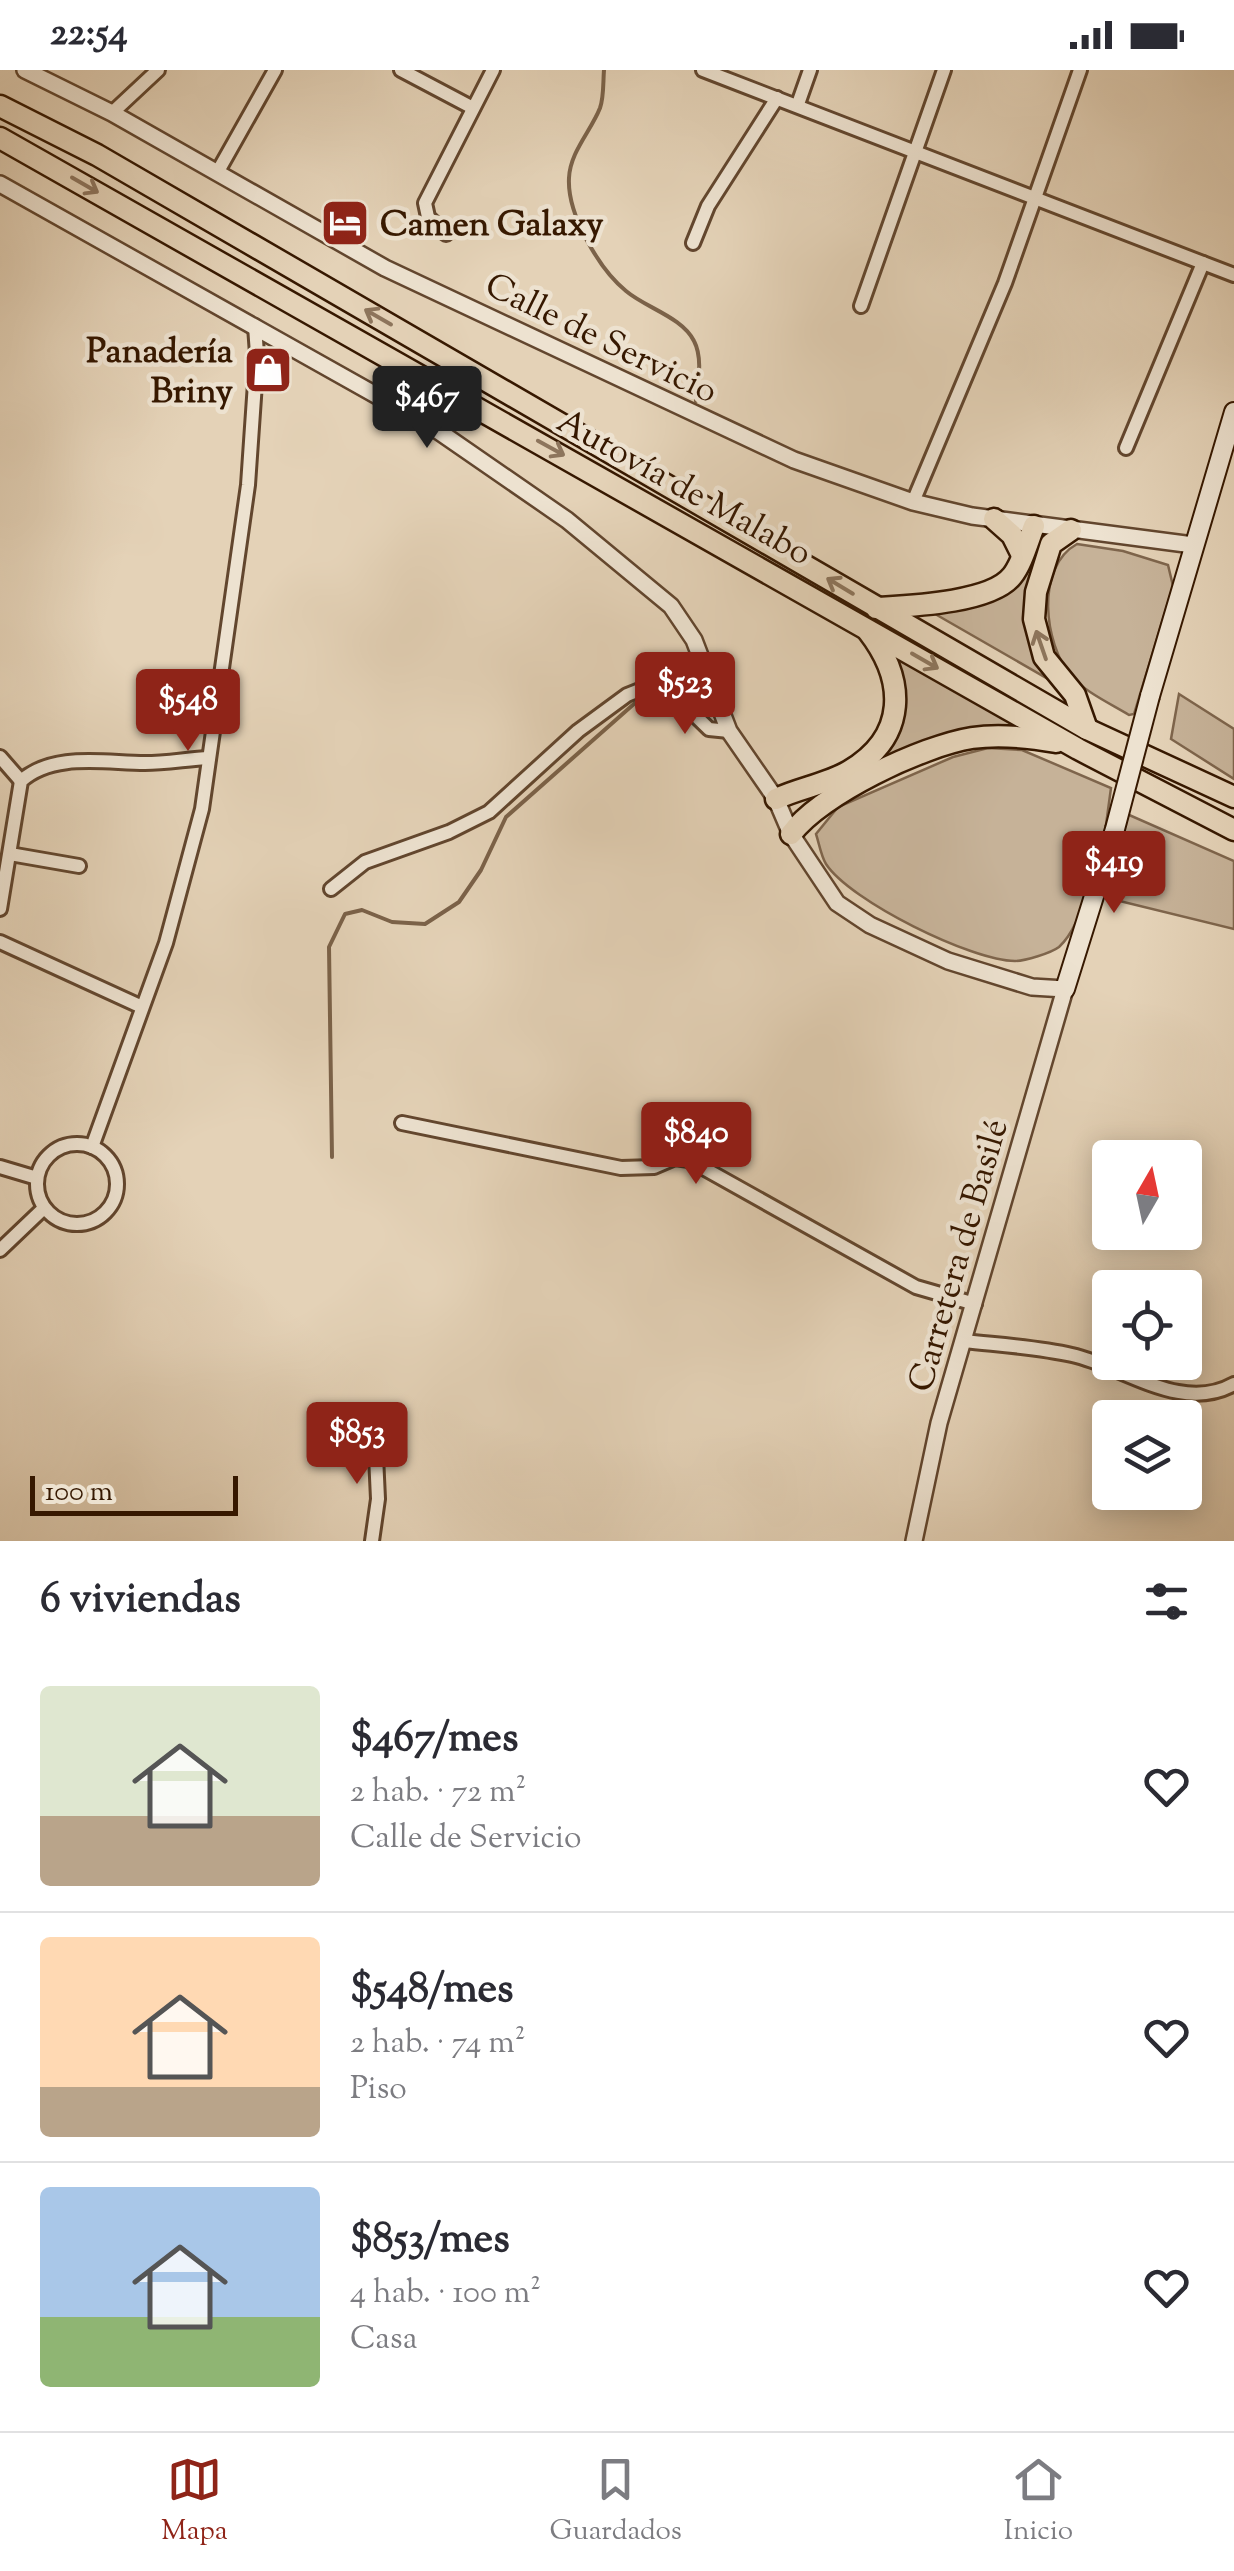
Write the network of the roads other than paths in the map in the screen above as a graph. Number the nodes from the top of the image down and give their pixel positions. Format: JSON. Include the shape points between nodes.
{"nodes":[{"id":1,"x":26,"y":70,"type":"edge"},
{"id":2,"x":158,"y":70,"type":"edge"},
{"id":3,"x":275,"y":70,"type":"edge"},
{"id":4,"x":401,"y":70,"type":"edge"},
{"id":5,"x":493,"y":70,"type":"edge"},
{"id":6,"x":702,"y":70,"type":"edge"},
{"id":7,"x":810,"y":70,"type":"edge"},
{"id":8,"x":944,"y":70,"type":"edge"},
{"id":9,"x":1080,"y":70,"type":"edge"},
{"id":10,"x":777,"y":98,"type":"junction"},
{"id":11,"x":798,"y":104,"type":"junction"},
{"id":12,"x":0,"y":106,"type":"edge"},
{"id":13,"x":473,"y":108,"type":"junction"},
{"id":14,"x":112,"y":114,"type":"junction"},
{"id":15,"x":0,"y":138,"type":"edge"},
{"id":16,"x":915,"y":152,"type":"junction"},
{"id":17,"x":217,"y":173,"type":"junction"},
{"id":18,"x":0,"y":184,"type":"edge"},
{"id":19,"x":1036,"y":198,"type":"junction"},
{"id":20,"x":446,"y":234,"type":"dead end"},
{"id":21,"x":693,"y":243,"type":"dead end"},
{"id":22,"x":1202,"y":263,"type":"junction"},
{"id":23,"x":1234,"y":275,"type":"edge"},
{"id":24,"x":861,"y":306,"type":"dead end"},
{"id":25,"x":255,"y":326,"type":"junction"},
{"id":26,"x":272,"y":335,"type":"junction"},
{"id":27,"x":257,"y":354,"type":"junction"},
{"id":28,"x":1234,"y":412,"type":"edge"},
{"id":29,"x":1126,"y":448,"type":"dead end"},
{"id":30,"x":913,"y":502,"type":"junction"},
{"id":31,"x":994,"y":519,"type":"junction"},
{"id":32,"x":1034,"y":526,"type":"junction"},
{"id":33,"x":1071,"y":530,"type":"junction"},
{"id":34,"x":1193,"y":544,"type":"junction"},
{"id":35,"x":1021,"y":553,"type":"junction"},
{"id":36,"x":870,"y":617,"type":"junction"},
{"id":37,"x":1088,"y":728,"type":"junction"},
{"id":38,"x":729,"y":731,"type":"junction"},
{"id":39,"x":1078,"y":749,"type":"junction"},
{"id":40,"x":0,"y":756,"type":"edge"},
{"id":41,"x":209,"y":758,"type":"junction"},
{"id":42,"x":21,"y":782,"type":"junction"},
{"id":43,"x":1234,"y":798,"type":"edge"},
{"id":44,"x":776,"y":799,"type":"junction"},
{"id":45,"x":1234,"y":830,"type":"edge"},
{"id":46,"x":791,"y":834,"type":"junction"},
{"id":47,"x":10,"y":854,"type":"junction"},
{"id":48,"x":78,"y":866,"type":"dead end"},
{"id":49,"x":331,"y":889,"type":"dead end"},
{"id":50,"x":0,"y":908,"type":"edge"},
{"id":51,"x":0,"y":942,"type":"edge"},
{"id":52,"x":1065,"y":989,"type":"junction"},
{"id":53,"x":142,"y":1007,"type":"junction"},
{"id":54,"x":402,"y":1123,"type":"dead end"},
{"id":55,"x":92,"y":1147,"type":"junction"},
{"id":56,"x":0,"y":1166,"type":"edge"},
{"id":57,"x":37,"y":1178,"type":"junction"},
{"id":58,"x":44,"y":1208,"type":"junction"},
{"id":59,"x":0,"y":1250,"type":"edge"},
{"id":60,"x":974,"y":1304,"type":"junction"},
{"id":61,"x":964,"y":1341,"type":"junction"},
{"id":62,"x":1234,"y":1384,"type":"edge"},
{"id":63,"x":375,"y":1434,"type":"dead end"},
{"id":64,"x":372,"y":1541,"type":"edge"},
{"id":65,"x":914,"y":1541,"type":"edge"}],
"edges":[{"from":1,"to":14,"type":"street","name":"Calle de Servicio"},
{"from":2,"to":14,"type":"street"},
{"from":3,"to":17,"type":"street"},
{"from":4,"to":13,"type":"street"},
{"from":5,"to":13,"type":"street"},
{"from":6,"to":10,"type":"street"},
{"from":7,"to":11,"type":"street"},
{"from":8,"to":16,"type":"street"},
{"from":9,"to":19,"type":"street"},
{"from":10,"to":11,"type":"street"},
{"from":10,"to":21,"type":"street","via":[[708,206]]},
{"from":11,"to":16,"type":"street"},
{"from":36,"to":12,"type":"highway","name":"Autovía de Malabo","one_way":true,"via":[[97,155]]},
{"from":13,"to":20,"type":"street","via":[[425,203],[428,217]]},
{"from":14,"to":17,"type":"street","name":"Calle de Servicio"},
{"from":15,"to":36,"type":"highway","name":"Autovía de Malabo","one_way":true},
{"from":16,"to":19,"type":"street"},
{"from":16,"to":24,"type":"street"},
{"from":17,"to":30,"type":"street","name":"Calle de Servicio","via":[[384,268],[748,441]]},
{"from":18,"to":25,"type":"street"},
{"from":19,"to":22,"type":"street"},
{"from":19,"to":30,"type":"street"},
{"from":22,"to":23,"type":"street"},
{"from":22,"to":29,"type":"street"},
{"from":25,"to":26,"type":"street"},
{"from":25,"to":27,"type":"street"},
{"from":26,"to":27,"type":"street"},
{"from":26,"to":38,"type":"street","via":[[502,472],[640,578],[672,606],[694,640]]},
{"from":27,"to":41,"type":"street","via":[[248,485]]},
{"from":28,"to":34,"type":"main road"},
{"from":30,"to":31,"type":"street","name":"Calle de Servicio"},
{"from":31,"to":32,"type":"street","name":"Calle de Servicio"},
{"from":31,"to":35,"type":"highway"},
{"from":32,"to":33,"type":"street","name":"Calle de Servicio"},
{"from":32,"to":35,"type":"highway"},
{"from":33,"to":34,"type":"street","name":"Calle de Servicio"},
{"from":37,"to":33,"type":"highway","one_way":true,"via":[[1075,695],[1044,657],[1034,618],[1051,544]]},
{"from":34,"to":52,"type":"main road","bridge":true},
{"from":35,"to":36,"type":"highway","via":[[1015,574],[996,588]]},
{"from":36,"to":37,"type":"highway","name":"Autovía de Malabo"},
{"from":36,"to":39,"type":"highway","name":"Autovía de Malabo","one_way":true},
{"from":36,"to":44,"type":"highway","via":[[896,681],[889,727],[875,752],[850,771]]},
{"from":37,"to":43,"type":"highway","name":"Autovía de Malabo"},
{"from":38,"to":44,"type":"street"},
{"from":38,"to":49,"type":"street","via":[[709,729],[667,688],[647,687],[578,732],[489,812],[364,862]]},
{"from":39,"to":45,"type":"highway","name":"Autovía de Malabo"},
{"from":39,"to":46,"type":"highway","via":[[1018,736],[950,743],[830,796]]},
{"from":40,"to":42,"type":"street"},
{"from":41,"to":42,"type":"street","via":[[92,759],[34,770]]},
{"from":41,"to":53,"type":"street","via":[[187,869]]},
{"from":42,"to":47,"type":"street"},
{"from":44,"to":46,"type":"street"},
{"from":46,"to":52,"type":"street","via":[[838,903],[870,925],[991,976]]},
{"from":47,"to":48,"type":"street"},
{"from":47,"to":50,"type":"street"},
{"from":51,"to":53,"type":"street"},
{"from":52,"to":60,"type":"street","name":"Carretera de Basilé"},
{"from":53,"to":55,"type":"street"},
{"from":54,"to":60,"type":"street","via":[[620,1168],[689,1160],[916,1287]]},
{"from":55,"to":57,"type":"street","via":[[57,1149]]},
{"from":55,"to":58,"type":"street","via":[[115,1170],[111,1205],[78,1224]]},
{"from":56,"to":57,"type":"street"},
{"from":57,"to":58,"type":"street"},
{"from":58,"to":59,"type":"street"},
{"from":60,"to":61,"type":"street","name":"Carretera de Basilé"},
{"from":61,"to":62,"type":"street","via":[[1072,1355],[1152,1385],[1192,1392],[1212,1394]]},
{"from":61,"to":65,"type":"street","name":"Carretera de Basilé"},
{"from":63,"to":64,"type":"street"}]}
